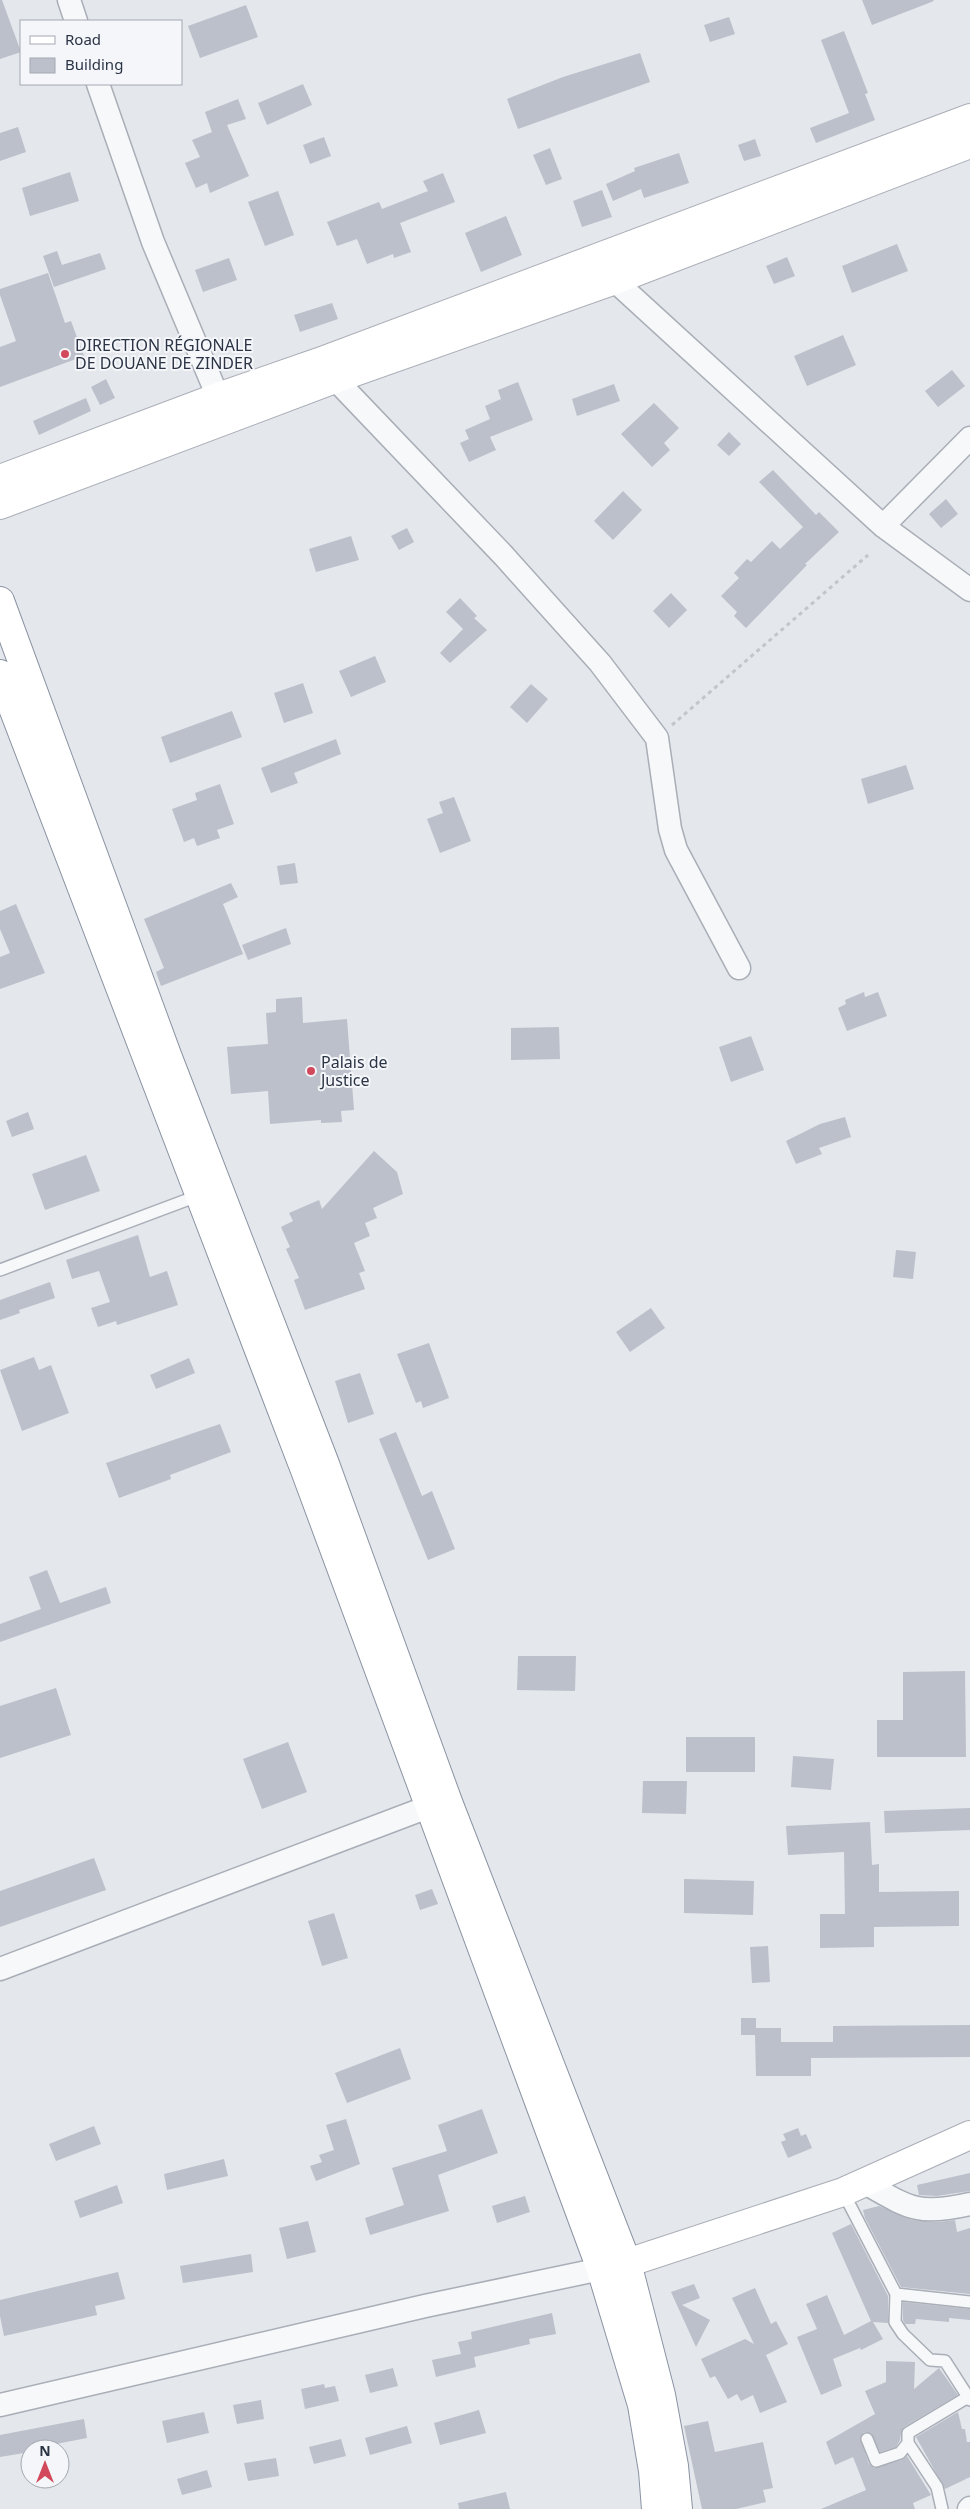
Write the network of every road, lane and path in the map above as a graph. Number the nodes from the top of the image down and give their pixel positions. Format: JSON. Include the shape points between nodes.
{"nodes":[{"id":1,"x":69,"y":0,"type":"edge"},
{"id":2,"x":76,"y":20,"type":"edge"},
{"id":3,"x":98,"y":85,"type":"edge"},
{"id":4,"x":970,"y":118,"type":"edge"},
{"id":5,"x":970,"y":144,"type":"edge"},
{"id":6,"x":915,"y":151,"type":"junction"},
{"id":7,"x":592,"y":261,"type":"junction"},
{"id":8,"x":615,"y":280,"type":"junction"},
{"id":9,"x":335,"y":378,"type":"junction"},
{"id":10,"x":218,"y":397,"type":"junction"},
{"id":11,"x":970,"y":438,"type":"edge"},
{"id":12,"x":0,"y":479,"type":"edge"},
{"id":13,"x":0,"y":505,"type":"edge"},
{"id":14,"x":883,"y":526,"type":"junction"},
{"id":15,"x":868,"y":555,"type":"dead end"},
{"id":16,"x":970,"y":590,"type":"edge"},
{"id":17,"x":0,"y":601,"type":"edge"},
{"id":18,"x":0,"y":674,"type":"edge"},
{"id":19,"x":657,"y":738,"type":"junction"},
{"id":20,"x":739,"y":968,"type":"dead end"},
{"id":21,"x":158,"y":1059,"type":"junction"},
{"id":22,"x":208,"y":1191,"type":"junction"},
{"id":23,"x":0,"y":1270,"type":"edge"},
{"id":24,"x":315,"y":1468,"type":"junction"},
{"id":25,"x":428,"y":1807,"type":"junction"},
{"id":26,"x":0,"y":1969,"type":"edge"},
{"id":27,"x":970,"y":2135,"type":"edge"},
{"id":28,"x":854,"y":2188,"type":"junction"},
{"id":29,"x":970,"y":2204,"type":"edge"},
{"id":30,"x":627,"y":2263,"type":"junction"},
{"id":31,"x":601,"y":2269,"type":"junction"},
{"id":32,"x":896,"y":2294,"type":"junction"},
{"id":33,"x":970,"y":2302,"type":"edge"},
{"id":34,"x":969,"y":2399,"type":"edge"},
{"id":35,"x":0,"y":2405,"type":"edge"},
{"id":36,"x":867,"y":2439,"type":"dead end"},
{"id":37,"x":908,"y":2443,"type":"junction"},
{"id":38,"x":656,"y":2509,"type":"edge"},
{"id":39,"x":678,"y":2509,"type":"edge"},
{"id":40,"x":942,"y":2509,"type":"edge"}],
"edges":[{"from":1,"to":2,"type":"street"},
{"from":3,"to":10,"type":"street","via":[[153,242]]},
{"from":4,"to":6,"type":"main road"},
{"from":5,"to":6,"type":"main road"},
{"from":6,"to":7,"type":"main road"},
{"from":6,"to":8,"type":"main road"},
{"from":7,"to":8,"type":"street"},
{"from":7,"to":10,"type":"main road"},
{"from":8,"to":9,"type":"main road"},
{"from":8,"to":14,"type":"street"},
{"from":9,"to":13,"type":"main road"},
{"from":9,"to":19,"type":"street","via":[[581,641]]},
{"from":10,"to":12,"type":"main road"},
{"from":11,"to":14,"type":"street"},
{"from":14,"to":16,"type":"street"},
{"from":15,"to":19,"type":"path"},
{"from":17,"to":21,"type":"main road"},
{"from":18,"to":21,"type":"main road"},
{"from":19,"to":20,"type":"street","via":[[676,850]]},
{"from":21,"to":22,"type":"main road"},
{"from":22,"to":23,"type":"lane"},
{"from":22,"to":24,"type":"main road"},
{"from":24,"to":25,"type":"main road"},
{"from":24,"to":30,"type":"main road"},
{"from":25,"to":26,"type":"street"},
{"from":25,"to":31,"type":"main road"},
{"from":27,"to":28,"type":"main road"},
{"from":28,"to":29,"type":"street","via":[[922,2211]]},
{"from":28,"to":30,"type":"main road"},
{"from":28,"to":32,"type":"lane"},
{"from":30,"to":31,"type":"main road"},
{"from":30,"to":39,"type":"main road","via":[[661,2395]]},
{"from":31,"to":35,"type":"street","via":[[425,2306]]},
{"from":31,"to":38,"type":"main road","via":[[642,2405]]},
{"from":32,"to":33,"type":"lane"},
{"from":32,"to":34,"type":"lane","via":[[895,2322],[903,2334],[930,2360],[945,2362]]},
{"from":34,"to":37,"type":"lane","via":[[908,2433]]},
{"from":36,"to":37,"type":"lane","via":[[876,2461],[900,2453]]},
{"from":37,"to":40,"type":"lane","via":[[936,2487]]}]}
